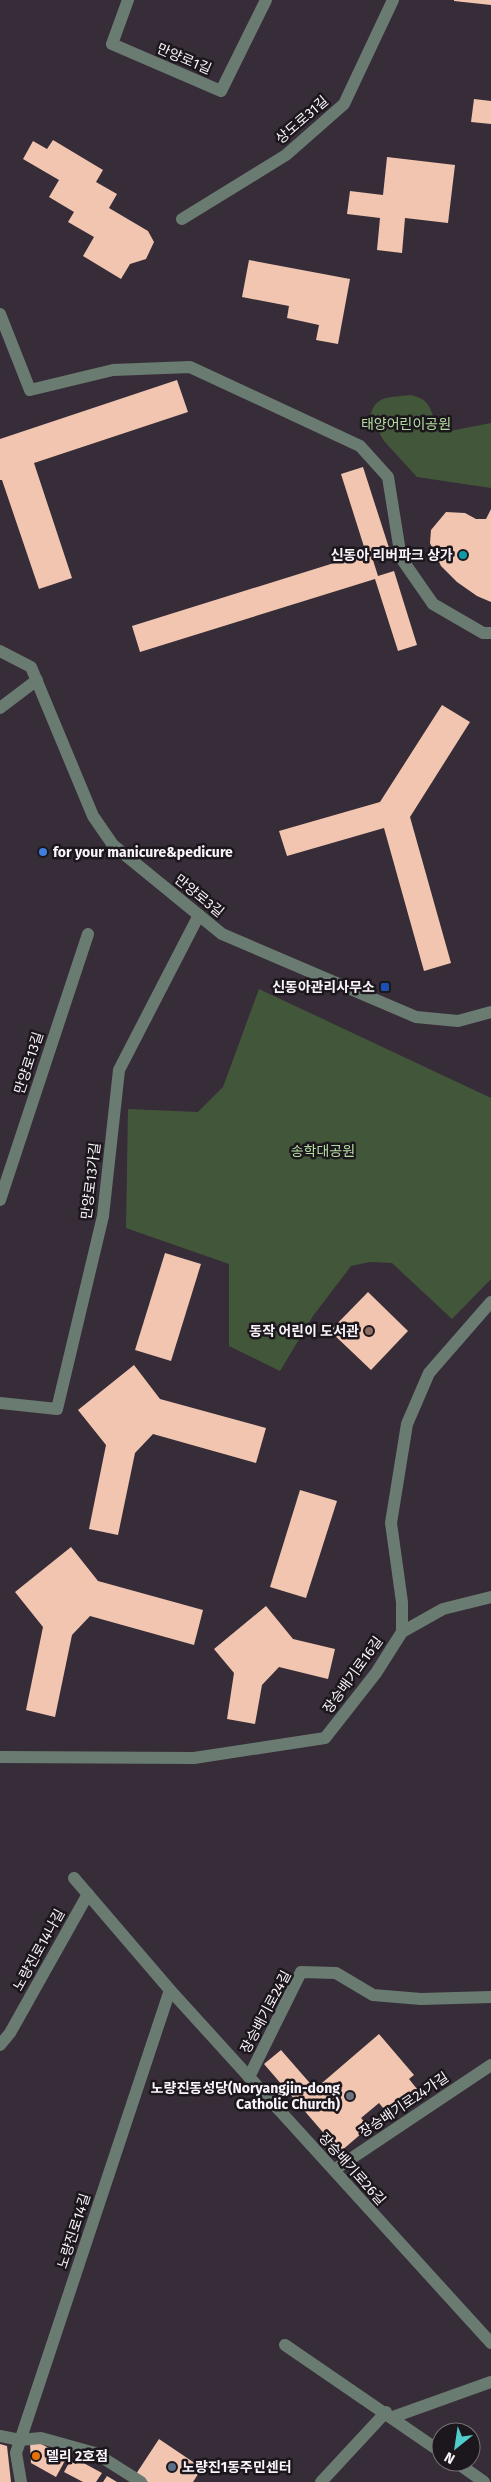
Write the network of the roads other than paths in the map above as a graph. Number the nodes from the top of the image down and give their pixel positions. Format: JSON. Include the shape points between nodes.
{"nodes":[{"id":1,"x":128,"y":0,"type":"edge"},
{"id":2,"x":266,"y":0,"type":"edge"},
{"id":3,"x":393,"y":0,"type":"edge"},
{"id":4,"x":182,"y":219,"type":"dead end"},
{"id":5,"x":0,"y":314,"type":"edge"},
{"id":6,"x":491,"y":633,"type":"edge"},
{"id":7,"x":0,"y":651,"type":"edge"},
{"id":8,"x":36,"y":680,"type":"junction"},
{"id":9,"x":0,"y":708,"type":"edge"},
{"id":10,"x":198,"y":915,"type":"junction"},
{"id":11,"x":88,"y":934,"type":"dead end"},
{"id":12,"x":491,"y":1012,"type":"edge"},
{"id":13,"x":0,"y":1200,"type":"edge"},
{"id":14,"x":491,"y":1302,"type":"edge"},
{"id":15,"x":0,"y":1403,"type":"edge"},
{"id":16,"x":491,"y":1597,"type":"edge"},
{"id":17,"x":402,"y":1632,"type":"junction"},
{"id":18,"x":0,"y":1757,"type":"edge"},
{"id":19,"x":74,"y":1878,"type":"dead end"},
{"id":20,"x":88,"y":1894,"type":"junction"},
{"id":21,"x":170,"y":1990,"type":"junction"},
{"id":22,"x":491,"y":1997,"type":"edge"},
{"id":23,"x":0,"y":2045,"type":"edge"},
{"id":24,"x":491,"y":2065,"type":"edge"},
{"id":25,"x":248,"y":2077,"type":"junction"},
{"id":26,"x":334,"y":2170,"type":"junction"},
{"id":27,"x":491,"y":2343,"type":"edge"},
{"id":28,"x":285,"y":2345,"type":"dead end"},
{"id":29,"x":491,"y":2382,"type":"edge"},
{"id":30,"x":390,"y":2415,"type":"junction"},
{"id":31,"x":0,"y":2436,"type":"edge"},
{"id":32,"x":20,"y":2440,"type":"junction"},
{"id":33,"x":431,"y":2445,"type":"edge"},
{"id":34,"x":470,"y":2472,"type":"edge"},
{"id":35,"x":21,"y":2482,"type":"edge"},
{"id":36,"x":141,"y":2482,"type":"edge"},
{"id":37,"x":321,"y":2482,"type":"edge"},
{"id":38,"x":484,"y":2482,"type":"edge"}],
"edges":[{"from":1,"to":2,"type":"street","name":"만양로1길","via":[[112,44],[221,91]]},
{"from":3,"to":4,"type":"street","name":"상도로31길","via":[[344,104],[286,155]]},
{"from":5,"to":6,"type":"street","via":[[30,390],[113,370],[190,367],[360,446],[388,477],[401,558],[433,604],[483,632]]},
{"from":7,"to":8,"type":"street","name":"만양로3길","via":[[31,667]]},
{"from":8,"to":9,"type":"street"},
{"from":8,"to":10,"type":"street","name":"만양로3길","via":[[94,816],[113,845]]},
{"from":10,"to":12,"type":"street","name":"만양로3길","via":[[222,934],[416,1017],[458,1022]]},
{"from":10,"to":15,"type":"street","name":"만양로13가길","via":[[119,1070],[103,1216],[56,1409]]},
{"from":11,"to":13,"type":"street","name":"만양로13길"},
{"from":14,"to":17,"type":"street","name":"장승배기로16길","via":[[429,1373],[406,1424],[391,1523],[402,1602]]},
{"from":16,"to":17,"type":"street","via":[[444,1608]]},
{"from":17,"to":18,"type":"street","name":"장승배기로16길","via":[[376,1673],[324,1738],[194,1758]]},
{"from":19,"to":20,"type":"street","name":"장승배기로26길"},
{"from":20,"to":21,"type":"street","name":"장승배기로26길"},
{"from":20,"to":23,"type":"street","name":"노량진로14나길","via":[[10,2033]]},
{"from":21,"to":25,"type":"street","name":"장승배기로26길"},
{"from":21,"to":32,"type":"street","name":"노량진로14길"},
{"from":22,"to":25,"type":"street","name":"장승배기로24길","via":[[373,1995],[336,1973],[301,1972]]},
{"from":24,"to":26,"type":"street","name":"장승배기로24가길"},
{"from":25,"to":26,"type":"street","name":"장승배기로26길"},
{"from":26,"to":27,"type":"street","name":"장승배기로26길"},
{"from":28,"to":30,"type":"street"},
{"from":29,"to":30,"type":"street"},
{"from":30,"to":33,"type":"street"},
{"from":30,"to":37,"type":"street"},
{"from":31,"to":32,"type":"street"},
{"from":32,"to":35,"type":"street","name":"노량진로14길","via":[[16,2453]]},
{"from":32,"to":36,"type":"street","via":[[41,2438],[95,2453]]},
{"from":34,"to":38,"type":"street"}]}
